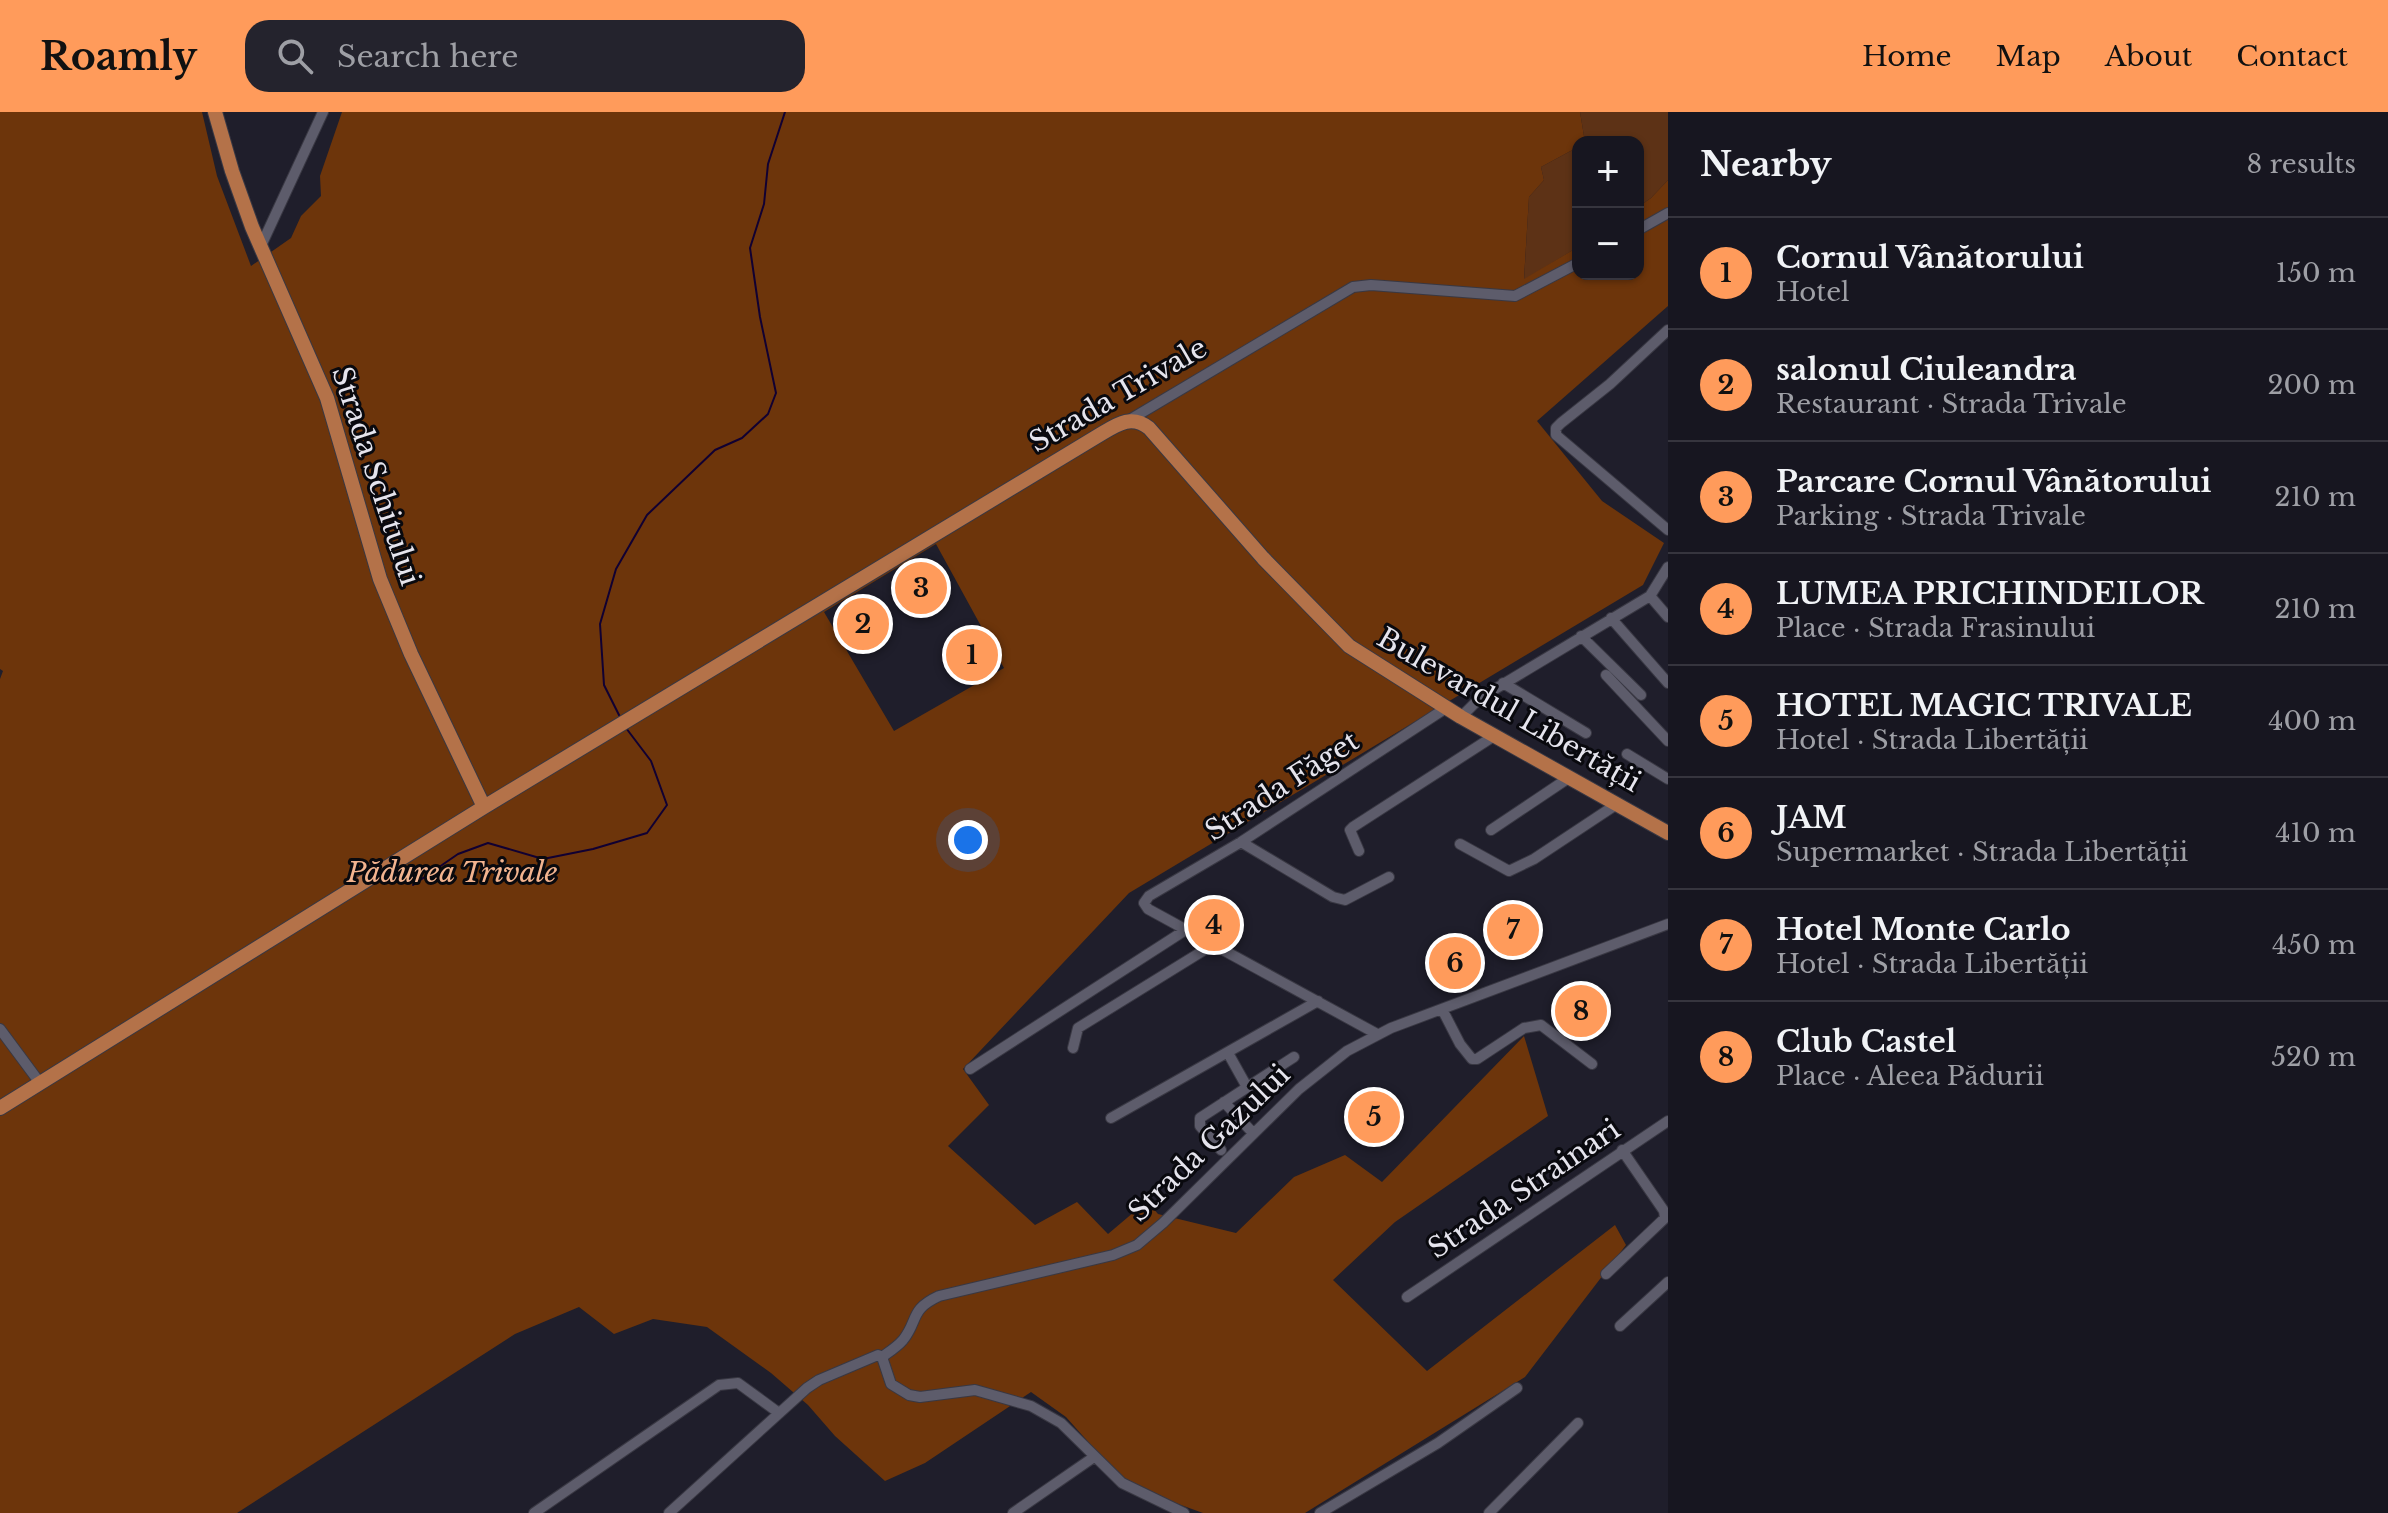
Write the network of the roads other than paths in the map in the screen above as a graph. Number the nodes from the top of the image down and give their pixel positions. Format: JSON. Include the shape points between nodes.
{"nodes":[{"id":1,"x":215,"y":112,"type":"edge"},
{"id":2,"x":323,"y":112,"type":"edge"},
{"id":3,"x":1668,"y":213,"type":"edge"},
{"id":4,"x":1644,"y":227,"type":"edge"},
{"id":5,"x":260,"y":248,"type":"junction"},
{"id":6,"x":1572,"y":266,"type":"edge"},
{"id":7,"x":1668,"y":330,"type":"edge"},
{"id":8,"x":1131,"y":419,"type":"junction"},
{"id":9,"x":1668,"y":530,"type":"edge"},
{"id":10,"x":1668,"y":567,"type":"edge"},
{"id":11,"x":1668,"y":584,"type":"edge"},
{"id":12,"x":1652,"y":594,"type":"junction"},
{"id":13,"x":1668,"y":617,"type":"edge"},
{"id":14,"x":1611,"y":618,"type":"junction"},
{"id":15,"x":1581,"y":636,"type":"junction"},
{"id":16,"x":1606,"y":675,"type":"dead end"},
{"id":17,"x":1503,"y":683,"type":"junction"},
{"id":18,"x":1668,"y":683,"type":"edge"},
{"id":19,"x":1641,"y":695,"type":"dead end"},
{"id":20,"x":1446,"y":708,"type":"junction"},
{"id":21,"x":1461,"y":717,"type":"junction"},
{"id":22,"x":1586,"y":733,"type":"dead end"},
{"id":23,"x":1494,"y":736,"type":"junction"},
{"id":24,"x":1668,"y":741,"type":"edge"},
{"id":25,"x":1627,"y":754,"type":"dead end"},
{"id":26,"x":1570,"y":777,"type":"junction"},
{"id":27,"x":1668,"y":779,"type":"edge"},
{"id":28,"x":1617,"y":804,"type":"junction"},
{"id":29,"x":484,"y":807,"type":"junction"},
{"id":30,"x":1491,"y":830,"type":"dead end"},
{"id":31,"x":1668,"y":833,"type":"edge"},
{"id":32,"x":1241,"y":842,"type":"junction"},
{"id":33,"x":1460,"y":844,"type":"dead end"},
{"id":34,"x":1359,"y":851,"type":"dead end"},
{"id":35,"x":1389,"y":877,"type":"dead end"},
{"id":36,"x":1668,"y":924,"type":"edge"},
{"id":37,"x":1187,"y":929,"type":"junction"},
{"id":38,"x":1214,"y":944,"type":"junction"},
{"id":39,"x":1318,"y":1001,"type":"junction"},
{"id":40,"x":1442,"y":1009,"type":"junction"},
{"id":41,"x":0,"y":1029,"type":"edge"},
{"id":42,"x":1377,"y":1034,"type":"junction"},
{"id":43,"x":1073,"y":1048,"type":"dead end"},
{"id":44,"x":1228,"y":1053,"type":"junction"},
{"id":45,"x":1294,"y":1057,"type":"dead end"},
{"id":46,"x":1592,"y":1064,"type":"dead end"},
{"id":47,"x":970,"y":1069,"type":"dead end"},
{"id":48,"x":40,"y":1083,"type":"junction"},
{"id":49,"x":1247,"y":1087,"type":"junction"},
{"id":50,"x":1224,"y":1102,"type":"junction"},
{"id":51,"x":0,"y":1108,"type":"edge"},
{"id":52,"x":1111,"y":1118,"type":"dead end"},
{"id":53,"x":1668,"y":1121,"type":"edge"},
{"id":54,"x":1253,"y":1133,"type":"junction"},
{"id":55,"x":1221,"y":1150,"type":"dead end"},
{"id":56,"x":1622,"y":1150,"type":"junction"},
{"id":57,"x":1606,"y":1274,"type":"dead end"},
{"id":58,"x":1668,"y":1282,"type":"edge"},
{"id":59,"x":1407,"y":1297,"type":"dead end"},
{"id":60,"x":1620,"y":1326,"type":"dead end"},
{"id":61,"x":882,"y":1357,"type":"junction"},
{"id":62,"x":1517,"y":1388,"type":"dead end"},
{"id":63,"x":779,"y":1413,"type":"junction"},
{"id":64,"x":1578,"y":1423,"type":"dead end"},
{"id":65,"x":1094,"y":1457,"type":"junction"},
{"id":66,"x":1179,"y":1512,"type":"edge"},
{"id":67,"x":534,"y":1513,"type":"edge"},
{"id":68,"x":669,"y":1513,"type":"edge"},
{"id":69,"x":1013,"y":1513,"type":"edge"},
{"id":70,"x":1320,"y":1513,"type":"edge"},
{"id":71,"x":1489,"y":1513,"type":"edge"}],
"edges":[{"from":1,"to":5,"type":"main road","name":"Strada Schitului"},
{"from":2,"to":5,"type":"street"},
{"from":3,"to":4,"type":"street"},
{"from":5,"to":29,"type":"main road","name":"Strada Schitului","via":[[327,398],[380,579]]},
{"from":6,"to":8,"type":"street","name":"Strada Trivale","via":[[1515,296],[1371,285],[1347,289]]},
{"from":7,"to":9,"type":"street","via":[[1561,423],[1556,435]]},
{"from":8,"to":20,"type":"main road","name":"Bulevardul Libertății","via":[[1149,428],[1349,646]]},
{"from":8,"to":29,"type":"main road","name":"Strada Trivale"},
{"from":10,"to":12,"type":"street"},
{"from":11,"to":12,"type":"street"},
{"from":12,"to":13,"type":"street"},
{"from":12,"to":14,"type":"street"},
{"from":14,"to":15,"type":"street"},
{"from":14,"to":18,"type":"street"},
{"from":15,"to":17,"type":"street"},
{"from":15,"to":19,"type":"street"},
{"from":16,"to":24,"type":"street"},
{"from":17,"to":21,"type":"street"},
{"from":17,"to":22,"type":"street"},
{"from":20,"to":21,"type":"main road","name":"Bulevardul Libertății"},
{"from":20,"to":32,"type":"street","name":"Strada Făget"},
{"from":21,"to":23,"type":"main road","name":"Bulevardul Libertății"},
{"from":23,"to":26,"type":"main road","name":"Bulevardul Libertății"},
{"from":23,"to":34,"type":"street","via":[[1353,827]]},
{"from":25,"to":27,"type":"street"},
{"from":26,"to":28,"type":"main road","name":"Bulevardul Libertății"},
{"from":26,"to":30,"type":"street"},
{"from":28,"to":31,"type":"main road","name":"Bulevardul Libertății"},
{"from":28,"to":33,"type":"street","via":[[1509,871]]},
{"from":29,"to":48,"type":"main road","name":"Strada Trivale"},
{"from":32,"to":35,"type":"street","via":[[1345,900]]},
{"from":32,"to":37,"type":"street","name":"Strada Făget","via":[[1144,903]]},
{"from":36,"to":40,"type":"street","name":"Strada Gazului"},
{"from":37,"to":38,"type":"street"},
{"from":37,"to":47,"type":"street"},
{"from":38,"to":39,"type":"street"},
{"from":38,"to":43,"type":"street","via":[[1078,1028]]},
{"from":39,"to":42,"type":"street"},
{"from":39,"to":44,"type":"street"},
{"from":40,"to":42,"type":"street","name":"Strada Gazului"},
{"from":40,"to":46,"type":"street","via":[[1472,1059],[1524,1028],[1541,1025]]},
{"from":41,"to":48,"type":"street"},
{"from":42,"to":54,"type":"street","name":"Strada Gazului","via":[[1317,1073]]},
{"from":44,"to":49,"type":"street"},
{"from":44,"to":52,"type":"street"},
{"from":45,"to":49,"type":"street"},
{"from":48,"to":51,"type":"main road","name":"Strada Trivale"},
{"from":49,"to":50,"type":"street"},
{"from":50,"to":54,"type":"street"},
{"from":50,"to":55,"type":"street","via":[[1199,1122]]},
{"from":53,"to":56,"type":"street","name":"Strada Strainari"},
{"from":54,"to":61,"type":"street","name":"Strada Gazului","via":[[1137,1245],[939,1296],[918,1309],[905,1338]]},
{"from":56,"to":57,"type":"street","via":[[1665,1218]]},
{"from":56,"to":59,"type":"street","name":"Strada Strainari"},
{"from":58,"to":60,"type":"street"},
{"from":61,"to":63,"type":"street","via":[[819,1380]]},
{"from":61,"to":65,"type":"street","via":[[898,1391],[920,1397],[975,1390],[1031,1406],[1061,1423]]},
{"from":62,"to":70,"type":"street","via":[[1438,1443]]},
{"from":63,"to":67,"type":"street","via":[[743,1385],[719,1385]]},
{"from":63,"to":68,"type":"street"},
{"from":64,"to":71,"type":"street"},
{"from":65,"to":66,"type":"street","via":[[1122,1483]]},
{"from":65,"to":69,"type":"street"}]}
